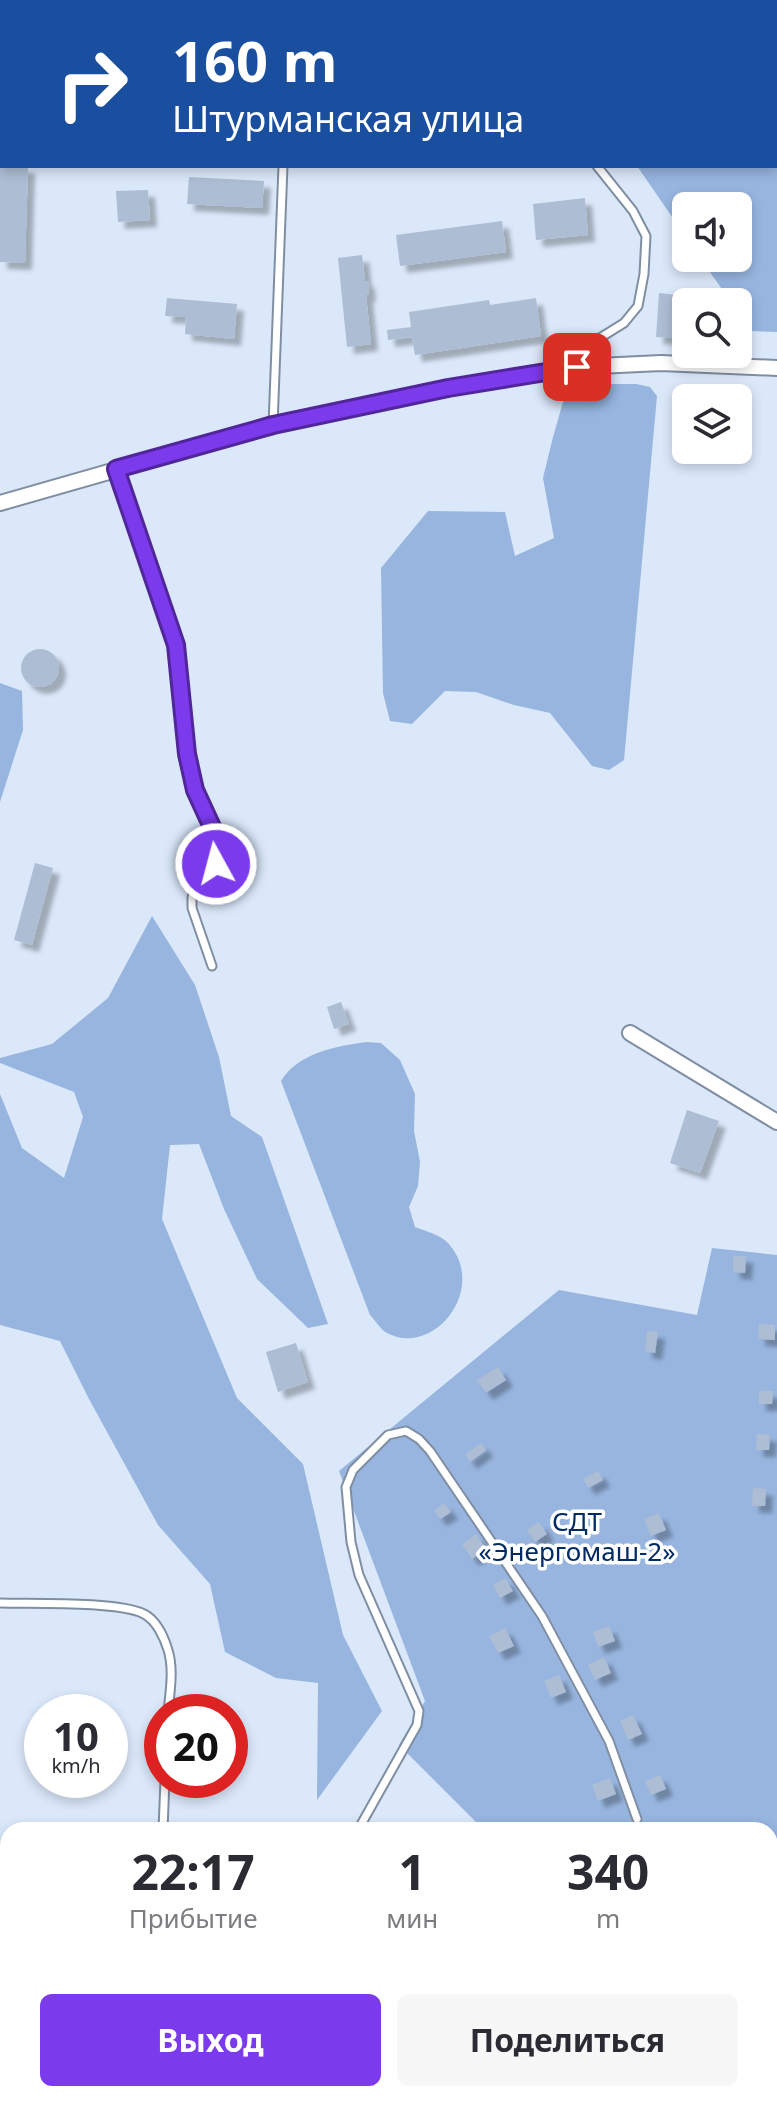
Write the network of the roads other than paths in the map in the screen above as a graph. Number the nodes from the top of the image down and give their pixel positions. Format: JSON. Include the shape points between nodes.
{"nodes":[{"id":1,"x":283,"y":168,"type":"edge"},
{"id":2,"x":599,"y":168,"type":"edge"},
{"id":3,"x":577,"y":367,"type":"junction"},
{"id":4,"x":777,"y":368,"type":"edge"},
{"id":5,"x":273,"y":425,"type":"junction"},
{"id":6,"x":116,"y":469,"type":"junction"},
{"id":7,"x":0,"y":503,"type":"edge"},
{"id":8,"x":212,"y":966,"type":"dead end"},
{"id":9,"x":630,"y":1033,"type":"dead end"},
{"id":10,"x":777,"y":1122,"type":"edge"},
{"id":11,"x":0,"y":1603,"type":"edge"},
{"id":12,"x":169,"y":1694,"type":"edge"},
{"id":13,"x":164,"y":1798,"type":"edge"},
{"id":14,"x":637,"y":1819,"type":"dead end"},
{"id":15,"x":163,"y":1822,"type":"edge"},
{"id":16,"x":362,"y":1822,"type":"edge"}],
"edges":[{"from":1,"to":5,"type":"lane"},
{"from":2,"to":3,"type":"lane","via":[[646,236],[644,274],[638,306],[624,323],[579,351]]},
{"from":3,"to":4,"type":"street","via":[[661,363]]},
{"from":3,"to":5,"type":"street"},
{"from":5,"to":6,"type":"street"},
{"from":6,"to":7,"type":"street"},
{"from":6,"to":8,"type":"lane","via":[[176,645],[187,754],[195,790],[212,827],[216,864],[208,883],[192,897]]},
{"from":9,"to":10,"type":"street"},
{"from":11,"to":12,"type":"lane","via":[[93,1605],[144,1614],[154,1621],[168,1650]]},
{"from":13,"to":15,"type":"lane"},
{"from":14,"to":16,"type":"lane","via":[[609,1741],[542,1616],[430,1451],[406,1431],[388,1435],[353,1470],[346,1487],[359,1575],[419,1711],[417,1725]]}]}
